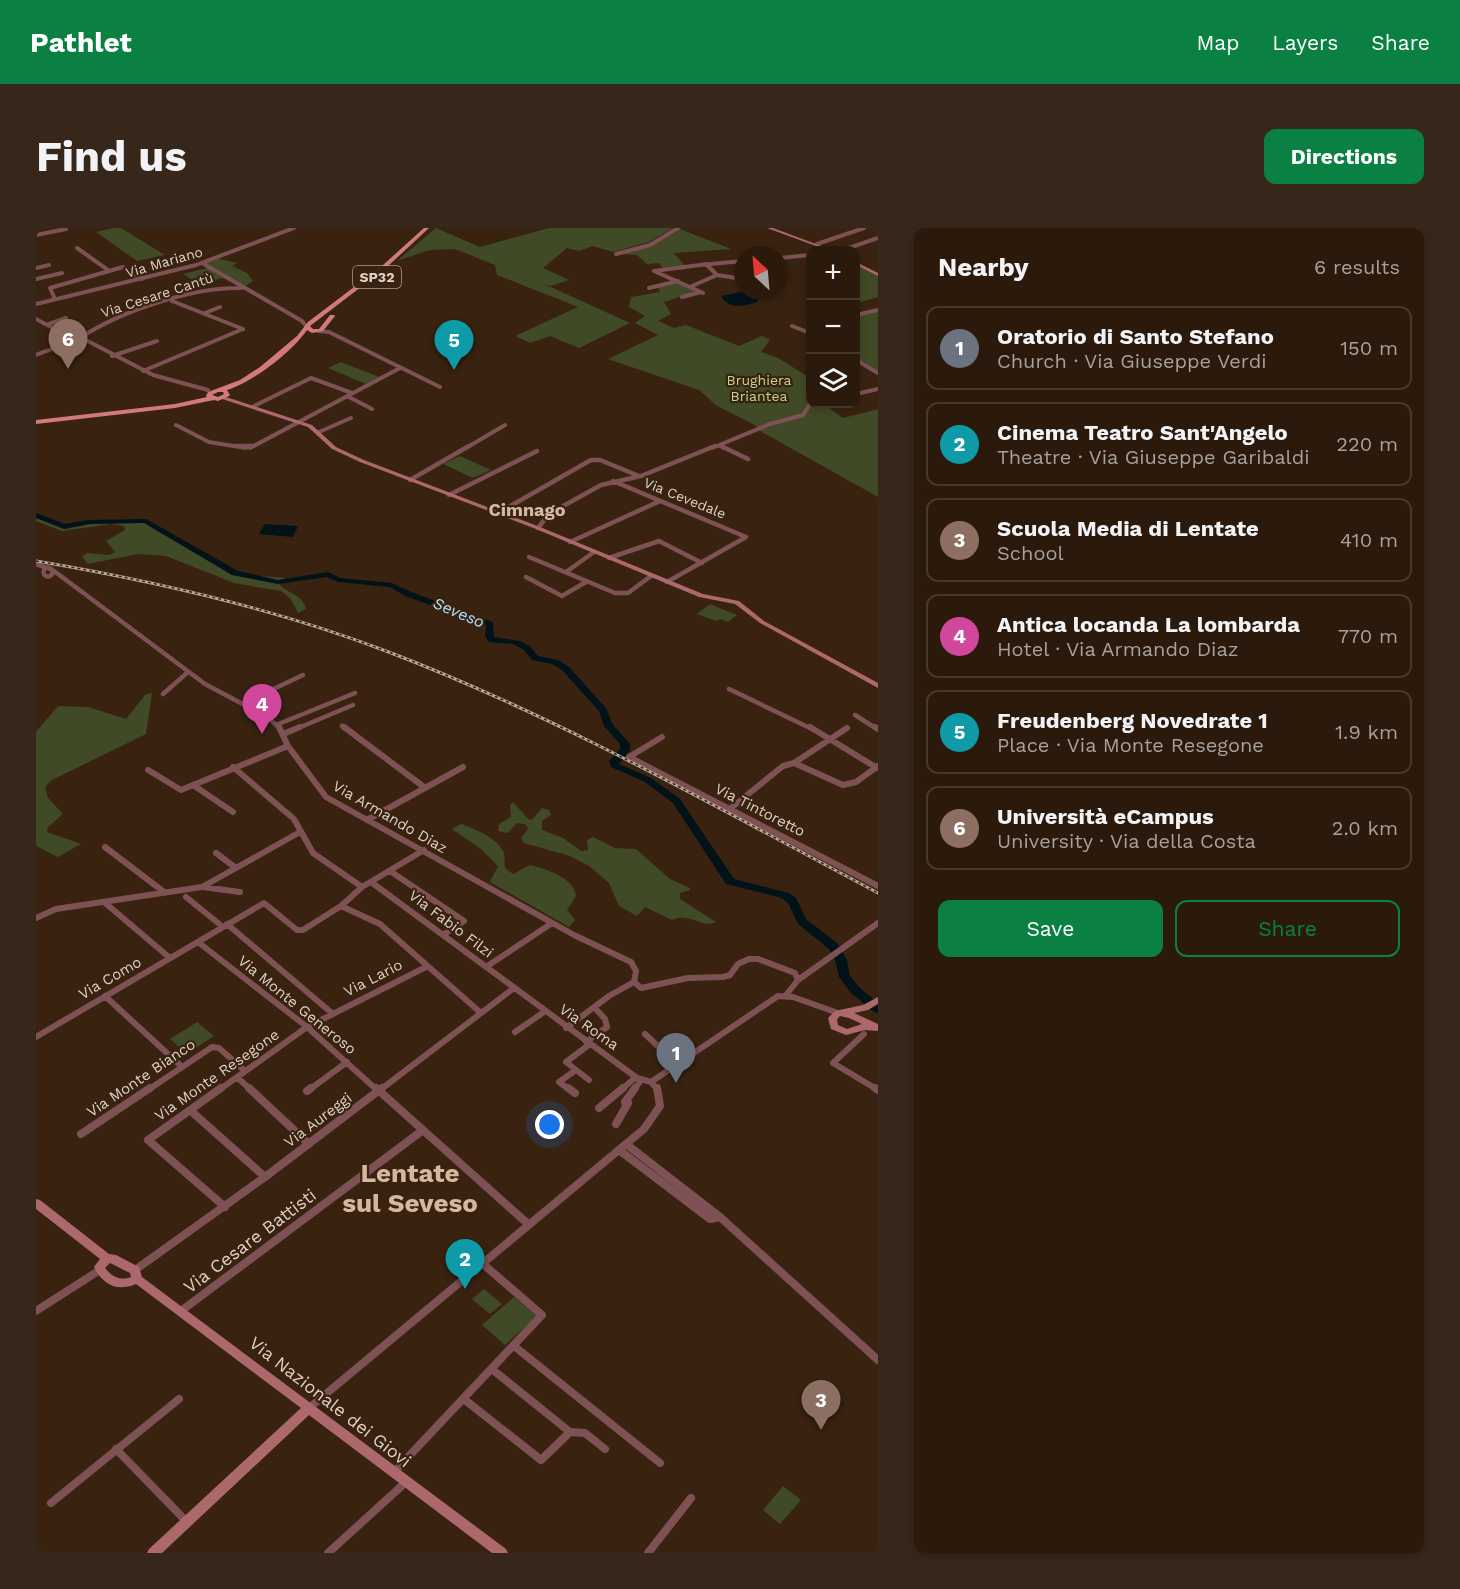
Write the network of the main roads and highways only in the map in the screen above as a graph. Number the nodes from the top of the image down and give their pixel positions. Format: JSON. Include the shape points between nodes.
{"nodes":[{"id":1,"x":429,"y":228,"type":"edge"},
{"id":2,"x":310,"y":324,"type":"junction"},
{"id":3,"x":319,"y":329,"type":"junction"},
{"id":4,"x":212,"y":393,"type":"junction"},
{"id":5,"x":227,"y":396,"type":"junction"},
{"id":6,"x":36,"y":422,"type":"edge"}],
"edges":[{"from":1,"to":2,"type":"main road","number":"SP32","via":[[343,302]]},
{"from":1,"to":3,"type":"main road","number":"SP32"},
{"from":2,"to":3,"type":"main road"},
{"from":2,"to":4,"type":"main road","number":"SP32","via":[[260,370]]},
{"from":3,"to":5,"type":"main road","number":"SP32"},
{"from":4,"to":5,"type":"main road"},
{"from":4,"to":5,"type":"main road"},
{"from":4,"to":6,"type":"main road","number":"SP32","via":[[134,410]]}]}
